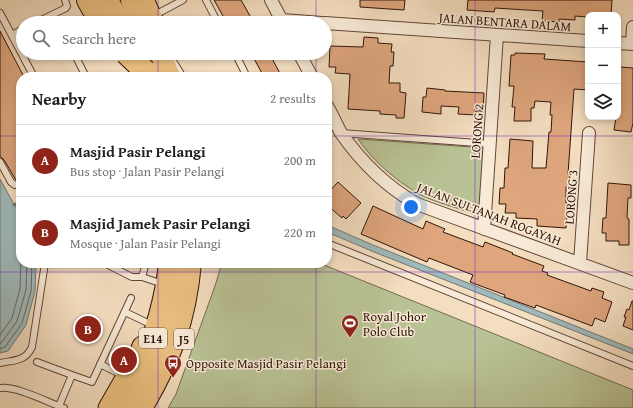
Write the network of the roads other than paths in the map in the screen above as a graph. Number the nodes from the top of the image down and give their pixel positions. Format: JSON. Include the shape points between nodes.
{"nodes":[{"id":1,"x":65,"y":0,"type":"edge"},
{"id":2,"x":88,"y":0,"type":"edge"},
{"id":3,"x":99,"y":0,"type":"edge"},
{"id":4,"x":107,"y":0,"type":"edge"},
{"id":5,"x":132,"y":0,"type":"edge"},
{"id":6,"x":144,"y":0,"type":"edge"},
{"id":7,"x":183,"y":0,"type":"edge"},
{"id":8,"x":206,"y":0,"type":"edge"},
{"id":9,"x":271,"y":0,"type":"edge"},
{"id":10,"x":0,"y":13,"type":"edge"},
{"id":11,"x":49,"y":16,"type":"edge"},
{"id":12,"x":97,"y":16,"type":"edge"},
{"id":13,"x":108,"y":16,"type":"edge"},
{"id":14,"x":115,"y":16,"type":"edge"},
{"id":15,"x":146,"y":16,"type":"edge"},
{"id":16,"x":149,"y":16,"type":"edge"},
{"id":17,"x":158,"y":16,"type":"edge"},
{"id":18,"x":214,"y":16,"type":"edge"},
{"id":19,"x":280,"y":16,"type":"edge"},
{"id":20,"x":332,"y":24,"type":"edge"},
{"id":21,"x":633,"y":27,"type":"edge"},
{"id":22,"x":16,"y":33,"type":"edge"},
{"id":23,"x":12,"y":35,"type":"junction"},
{"id":24,"x":497,"y":35,"type":"junction"},
{"id":25,"x":585,"y":41,"type":"edge"},
{"id":26,"x":16,"y":43,"type":"edge"},
{"id":27,"x":621,"y":43,"type":"edge"},
{"id":28,"x":632,"y":44,"type":"edge"},
{"id":29,"x":25,"y":60,"type":"edge"},
{"id":30,"x":78,"y":60,"type":"edge"},
{"id":31,"x":133,"y":60,"type":"edge"},
{"id":32,"x":135,"y":60,"type":"edge"},
{"id":33,"x":167,"y":60,"type":"edge"},
{"id":34,"x":239,"y":60,"type":"edge"},
{"id":35,"x":303,"y":60,"type":"edge"},
{"id":36,"x":142,"y":69,"type":"edge"},
{"id":37,"x":31,"y":72,"type":"edge"},
{"id":38,"x":84,"y":72,"type":"edge"},
{"id":39,"x":175,"y":72,"type":"edge"},
{"id":40,"x":178,"y":72,"type":"edge"},
{"id":41,"x":245,"y":72,"type":"edge"},
{"id":42,"x":309,"y":72,"type":"edge"},
{"id":43,"x":332,"y":115,"type":"edge"},
{"id":44,"x":341,"y":132,"type":"junction"},
{"id":45,"x":590,"y":132,"type":"dead end"},
{"id":46,"x":491,"y":144,"type":"junction"},
{"id":47,"x":0,"y":162,"type":"edge"},
{"id":48,"x":16,"y":185,"type":"edge"},
{"id":49,"x":484,"y":229,"type":"junction"},
{"id":50,"x":332,"y":246,"type":"edge"},
{"id":51,"x":580,"y":263,"type":"junction"},
{"id":52,"x":44,"y":268,"type":"edge"},
{"id":53,"x":114,"y":268,"type":"edge"},
{"id":54,"x":145,"y":268,"type":"edge"},
{"id":55,"x":162,"y":268,"type":"edge"},
{"id":56,"x":169,"y":268,"type":"edge"},
{"id":57,"x":190,"y":268,"type":"edge"},
{"id":58,"x":200,"y":268,"type":"edge"},
{"id":59,"x":142,"y":278,"type":"junction"},
{"id":60,"x":633,"y":282,"type":"edge"},
{"id":61,"x":160,"y":283,"type":"junction"},
{"id":62,"x":131,"y":298,"type":"dead end"},
{"id":63,"x":124,"y":312,"type":"junction"},
{"id":64,"x":150,"y":324,"type":"junction"},
{"id":65,"x":0,"y":362,"type":"edge"},
{"id":66,"x":37,"y":362,"type":"dead end"},
{"id":67,"x":100,"y":364,"type":"junction"},
{"id":68,"x":633,"y":366,"type":"edge"},
{"id":69,"x":72,"y":376,"type":"junction"},
{"id":70,"x":126,"y":376,"type":"junction"},
{"id":71,"x":0,"y":388,"type":"edge"},
{"id":72,"x":62,"y":407,"type":"edge"},
{"id":73,"x":108,"y":408,"type":"edge"},
{"id":74,"x":121,"y":408,"type":"edge"},
{"id":75,"x":141,"y":408,"type":"edge"},
{"id":76,"x":150,"y":408,"type":"edge"}],
"edges":[{"from":1,"to":11,"type":"lane","via":[[66,8]]},
{"from":2,"to":12,"type":"highway"},
{"from":3,"to":13,"type":"main road"},
{"from":4,"to":14,"type":"highway"},
{"from":5,"to":15,"type":"highway"},
{"from":6,"to":16,"type":"main road"},
{"from":7,"to":17,"type":"lane"},
{"from":8,"to":18,"type":"lane"},
{"from":9,"to":19,"type":"street"},
{"from":10,"to":23,"type":"lane"},
{"from":20,"to":24,"type":"street","name":"JALAN BENTARA DALAM"},
{"from":21,"to":28,"type":"street"},
{"from":22,"to":23,"type":"lane"},
{"from":23,"to":26,"type":"lane"},
{"from":24,"to":25,"type":"street","name":"JALAN BENTARA DALAM"},
{"from":24,"to":46,"type":"street","name":"LORONG 2"},
{"from":27,"to":28,"type":"street"},
{"from":29,"to":37,"type":"lane"},
{"from":30,"to":38,"type":"lane"},
{"from":31,"to":36,"type":"highway","bridge":true},
{"from":32,"to":36,"type":"main road"},
{"from":33,"to":39,"type":"main road"},
{"from":33,"to":40,"type":"lane"},
{"from":34,"to":41,"type":"lane"},
{"from":35,"to":42,"type":"street"},
{"from":43,"to":44,"type":"street","name":"JALAN SULTANAH ROGAYAH"},
{"from":44,"to":46,"type":"lane"},
{"from":44,"to":49,"type":"street","name":"JALAN SULTANAH ROGAYAH","via":[[370,169],[398,193],[417,204]]},
{"from":45,"to":51,"type":"street","name":"LORONG 3"},
{"from":46,"to":49,"type":"street","name":"LORONG 2"},
{"from":47,"to":48,"type":"lane","via":[[10,182]]},
{"from":49,"to":51,"type":"street","name":"JALAN SULTANAH ROGAYAH"},
{"from":50,"to":68,"type":"lane"},
{"from":51,"to":60,"type":"street","name":"JALAN SULTANAH ROGAYAH"},
{"from":52,"to":65,"type":"lane","via":[[32,347],[28,355],[21,359]]},
{"from":53,"to":59,"type":"lane","via":[[132,277]]},
{"from":54,"to":59,"type":"lane"},
{"from":55,"to":61,"type":"main road"},
{"from":56,"to":74,"type":"highway","number":"E14","via":[[167,287],[149,349],[138,377]]},
{"from":57,"to":75,"type":"highway","number":"E14","via":[[188,289],[176,338]]},
{"from":58,"to":76,"type":"main road","number":"J5","via":[[184,340],[176,361]]},
{"from":59,"to":61,"type":"lane"},
{"from":61,"to":64,"type":"main road"},
{"from":62,"to":63,"type":"lane"},
{"from":63,"to":64,"type":"lane"},
{"from":63,"to":67,"type":"lane"},
{"from":64,"to":70,"type":"main road"},
{"from":66,"to":69,"type":"lane"},
{"from":67,"to":69,"type":"lane","via":[[92,382]]},
{"from":67,"to":70,"type":"lane"},
{"from":69,"to":72,"type":"lane"},
{"from":70,"to":73,"type":"main road"},
{"from":71,"to":72,"type":"lane","via":[[18,390]]}]}
